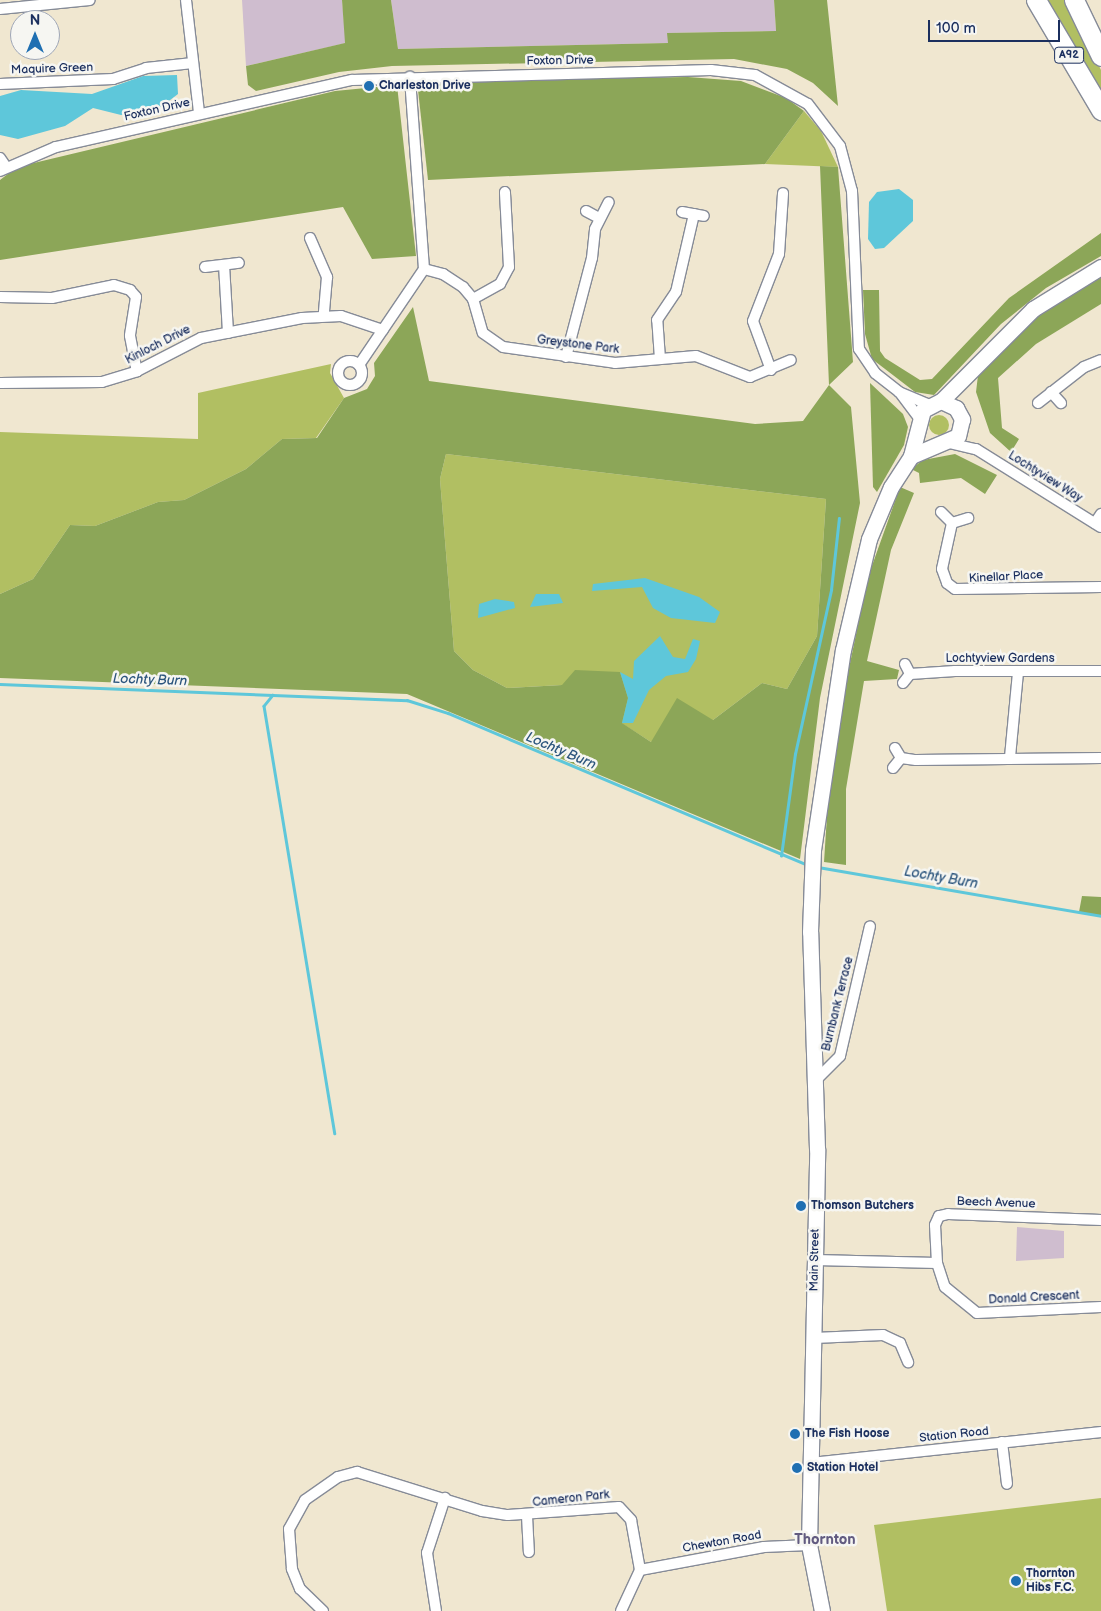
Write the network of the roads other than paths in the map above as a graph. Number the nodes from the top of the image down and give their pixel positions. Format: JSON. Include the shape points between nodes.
{"nodes":[{"id":1,"x":90,"y":0,"type":"edge"},
{"id":2,"x":186,"y":0,"type":"edge"},
{"id":3,"x":1036,"y":0,"type":"edge"},
{"id":4,"x":1074,"y":0,"type":"edge"},
{"id":5,"x":26,"y":3,"type":"edge"},
{"id":6,"x":0,"y":9,"type":"edge"},
{"id":7,"x":1101,"y":56,"type":"edge"},
{"id":8,"x":193,"y":63,"type":"junction"},
{"id":9,"x":410,"y":76,"type":"junction"},
{"id":10,"x":0,"y":84,"type":"edge"},
{"id":11,"x":1101,"y":110,"type":"edge"},
{"id":12,"x":199,"y":113,"type":"junction"},
{"id":13,"x":0,"y":158,"type":"edge"},
{"id":14,"x":3,"y":169,"type":"edge"},
{"id":15,"x":505,"y":192,"type":"dead end"},
{"id":16,"x":783,"y":193,"type":"dead end"},
{"id":17,"x":608,"y":202,"type":"dead end"},
{"id":18,"x":586,"y":211,"type":"dead end"},
{"id":19,"x":682,"y":212,"type":"dead end"},
{"id":20,"x":599,"y":218,"type":"junction"},
{"id":21,"x":310,"y":238,"type":"dead end"},
{"id":22,"x":239,"y":263,"type":"dead end"},
{"id":23,"x":224,"y":266,"type":"junction"},
{"id":24,"x":205,"y":267,"type":"dead end"},
{"id":25,"x":1101,"y":267,"type":"edge"},
{"id":26,"x":424,"y":269,"type":"junction"},
{"id":27,"x":0,"y":297,"type":"edge"},
{"id":28,"x":473,"y":299,"type":"junction"},
{"id":29,"x":324,"y":315,"type":"junction"},
{"id":30,"x":383,"y":330,"type":"junction"},
{"id":31,"x":228,"y":333,"type":"junction"},
{"id":32,"x":566,"y":357,"type":"junction"},
{"id":33,"x":660,"y":359,"type":"junction"},
{"id":34,"x":791,"y":360,"type":"dead end"},
{"id":35,"x":1101,"y":360,"type":"edge"},
{"id":36,"x":359,"y":365,"type":"dead end"},
{"id":37,"x":771,"y":370,"type":"junction"},
{"id":38,"x":137,"y":372,"type":"junction"},
{"id":39,"x":0,"y":382,"type":"edge"},
{"id":40,"x":960,"y":384,"type":"junction"},
{"id":41,"x":899,"y":392,"type":"junction"},
{"id":42,"x":1051,"y":392,"type":"junction"},
{"id":43,"x":935,"y":403,"type":"junction"},
{"id":44,"x":1038,"y":403,"type":"dead end"},
{"id":45,"x":1061,"y":403,"type":"dead end"},
{"id":46,"x":961,"y":420,"type":"junction"},
{"id":47,"x":919,"y":423,"type":"junction"},
{"id":48,"x":946,"y":444,"type":"junction"},
{"id":49,"x":976,"y":449,"type":"junction"},
{"id":50,"x":911,"y":456,"type":"junction"},
{"id":51,"x":941,"y":512,"type":"dead end"},
{"id":52,"x":968,"y":518,"type":"dead end"},
{"id":53,"x":1099,"y":521,"type":"edge"},
{"id":54,"x":952,"y":523,"type":"junction"},
{"id":55,"x":1101,"y":587,"type":"edge"},
{"id":56,"x":905,"y":664,"type":"dead end"},
{"id":57,"x":1101,"y":671,"type":"edge"},
{"id":58,"x":1018,"y":672,"type":"junction"},
{"id":59,"x":895,"y":748,"type":"dead end"},
{"id":60,"x":1010,"y":757,"type":"junction"},
{"id":61,"x":901,"y":758,"type":"junction"},
{"id":62,"x":1101,"y":758,"type":"edge"},
{"id":63,"x":893,"y":768,"type":"dead end"},
{"id":64,"x":870,"y":926,"type":"dead end"},
{"id":65,"x":816,"y":1080,"type":"junction"},
{"id":66,"x":1101,"y":1220,"type":"edge"},
{"id":67,"x":815,"y":1260,"type":"junction"},
{"id":68,"x":937,"y":1263,"type":"junction"},
{"id":69,"x":1101,"y":1307,"type":"edge"},
{"id":70,"x":814,"y":1338,"type":"junction"},
{"id":71,"x":908,"y":1362,"type":"dead end"},
{"id":72,"x":1101,"y":1432,"type":"edge"},
{"id":73,"x":1002,"y":1442,"type":"junction"},
{"id":74,"x":811,"y":1463,"type":"junction"},
{"id":75,"x":1007,"y":1484,"type":"dead end"},
{"id":76,"x":445,"y":1498,"type":"junction"},
{"id":77,"x":527,"y":1516,"type":"junction"},
{"id":78,"x":809,"y":1545,"type":"junction"},
{"id":79,"x":529,"y":1552,"type":"dead end"},
{"id":80,"x":640,"y":1570,"type":"junction"},
{"id":81,"x":323,"y":1611,"type":"edge"},
{"id":82,"x":436,"y":1611,"type":"edge"},
{"id":83,"x":622,"y":1611,"type":"edge"},
{"id":84,"x":822,"y":1611,"type":"edge"}],
"edges":[{"from":1,"to":5,"type":"street"},
{"from":2,"to":8,"type":"street"},
{"from":3,"to":11,"type":"highway","number":"A92"},
{"from":4,"to":7,"type":"highway","number":"A92"},
{"from":5,"to":6,"type":"street"},
{"from":8,"to":10,"type":"street","name":"Maquire Green","via":[[146,68],[113,79]]},
{"from":8,"to":12,"type":"street"},
{"from":9,"to":12,"type":"street","name":"Foxton Drive","via":[[330,83]]},
{"from":9,"to":26,"type":"street"},
{"from":9,"to":41,"type":"street","name":"Foxton Drive","via":[[730,70],[765,78],[795,94],[827,126],[846,162],[859,349],[868,366]]},
{"from":12,"to":14,"type":"street","name":"Foxton Drive","via":[[56,147]]},
{"from":13,"to":14,"type":"street"},
{"from":15,"to":28,"type":"street","via":[[509,267],[500,284]]},
{"from":16,"to":37,"type":"street","via":[[779,254],[753,321]]},
{"from":17,"to":20,"type":"street"},
{"from":18,"to":20,"type":"street"},
{"from":19,"to":33,"type":"street","via":[[699,215],[676,292],[656,320]]},
{"from":20,"to":32,"type":"street"},
{"from":21,"to":29,"type":"street","via":[[325,267]]},
{"from":22,"to":23,"type":"street"},
{"from":23,"to":24,"type":"street"},
{"from":23,"to":31,"type":"street"},
{"from":25,"to":40,"type":"main road","via":[[1033,309]]},
{"from":26,"to":28,"type":"street","name":"Greystone Park","via":[[456,280]]},
{"from":26,"to":30,"type":"street"},
{"from":27,"to":38,"type":"street","via":[[52,298],[114,286],[130,290],[136,297],[130,343]]},
{"from":28,"to":32,"type":"street","name":"Greystone Park","via":[[483,333],[492,341],[504,347]]},
{"from":29,"to":30,"type":"street","name":"Kinloch Drive","via":[[360,320]]},
{"from":29,"to":31,"type":"street","name":"Kinloch Drive"},
{"from":30,"to":36,"type":"street"},
{"from":31,"to":38,"type":"street","name":"Kinloch Drive","via":[[188,343]]},
{"from":32,"to":33,"type":"street","name":"Greystone Park","via":[[615,363]]},
{"from":33,"to":37,"type":"street","name":"Greystone Park","via":[[696,356],[740,376]]},
{"from":34,"to":37,"type":"street","name":"Greystone Park"},
{"from":35,"to":42,"type":"street"},
{"from":38,"to":39,"type":"street","name":"Kinloch Drive","via":[[86,384]]},
{"from":40,"to":43,"type":"main road"},
{"from":40,"to":46,"type":"main road"},
{"from":41,"to":43,"type":"street","name":"Foxton Drive"},
{"from":41,"to":47,"type":"street","name":"Foxton Drive"},
{"from":42,"to":44,"type":"street"},
{"from":42,"to":45,"type":"street"},
{"from":43,"to":46,"type":"main road"},
{"from":43,"to":47,"type":"main road"},
{"from":46,"to":48,"type":"main road"},
{"from":46,"to":49,"type":"street","name":"Lochtyview Way"},
{"from":47,"to":48,"type":"main road","via":[[930,442]]},
{"from":47,"to":50,"type":"main road","name":"Main Street"},
{"from":48,"to":49,"type":"street","name":"Lochtyview Way"},
{"from":48,"to":50,"type":"main road"},
{"from":49,"to":53,"type":"street","name":"Lochtyview Way"},
{"from":50,"to":65,"type":"main road","name":"Main Street","via":[[891,488],[858,575],[813,850]]},
{"from":51,"to":54,"type":"street"},
{"from":52,"to":54,"type":"street"},
{"from":54,"to":55,"type":"street","name":"Kinellar Place","via":[[942,569],[947,583],[955,589]]},
{"from":56,"to":58,"type":"street","name":"Lochtyview Gardens","via":[[906,679]]},
{"from":57,"to":58,"type":"street","name":"Lochtyview Gardens"},
{"from":58,"to":60,"type":"street"},
{"from":59,"to":61,"type":"street"},
{"from":60,"to":61,"type":"street"},
{"from":60,"to":62,"type":"street"},
{"from":61,"to":63,"type":"street"},
{"from":64,"to":65,"type":"street","name":"Burnbank Terrace","via":[[840,1056]]},
{"from":65,"to":67,"type":"main road","name":"Main Street"},
{"from":66,"to":68,"type":"street","name":"Beech Avenue","via":[[939,1216],[935,1225]]},
{"from":67,"to":68,"type":"street"},
{"from":67,"to":70,"type":"main road","name":"Main Street"},
{"from":68,"to":69,"type":"street","name":"Donald Crescent","via":[[945,1287],[977,1313]]},
{"from":70,"to":71,"type":"street","via":[[883,1334],[900,1343]]},
{"from":70,"to":74,"type":"main road","name":"Main Street"},
{"from":72,"to":73,"type":"street","name":"Station Road"},
{"from":73,"to":74,"type":"street","name":"Station Road"},
{"from":73,"to":75,"type":"street"},
{"from":74,"to":78,"type":"main road","name":"Main Street"},
{"from":76,"to":77,"type":"street","name":"Cameron Park","via":[[482,1511]]},
{"from":76,"to":81,"type":"street","name":"Cameron Park","via":[[357,1472],[338,1477],[305,1500],[289,1530],[292,1569],[300,1589]]},
{"from":76,"to":82,"type":"street","via":[[427,1554]]},
{"from":77,"to":79,"type":"street"},
{"from":77,"to":80,"type":"street","name":"Cameron Park","via":[[618,1507],[631,1520]]},
{"from":78,"to":80,"type":"street","name":"Chewton Road","via":[[764,1547]]},
{"from":78,"to":84,"type":"main road","name":"Main Street"},
{"from":80,"to":83,"type":"street"}]}
